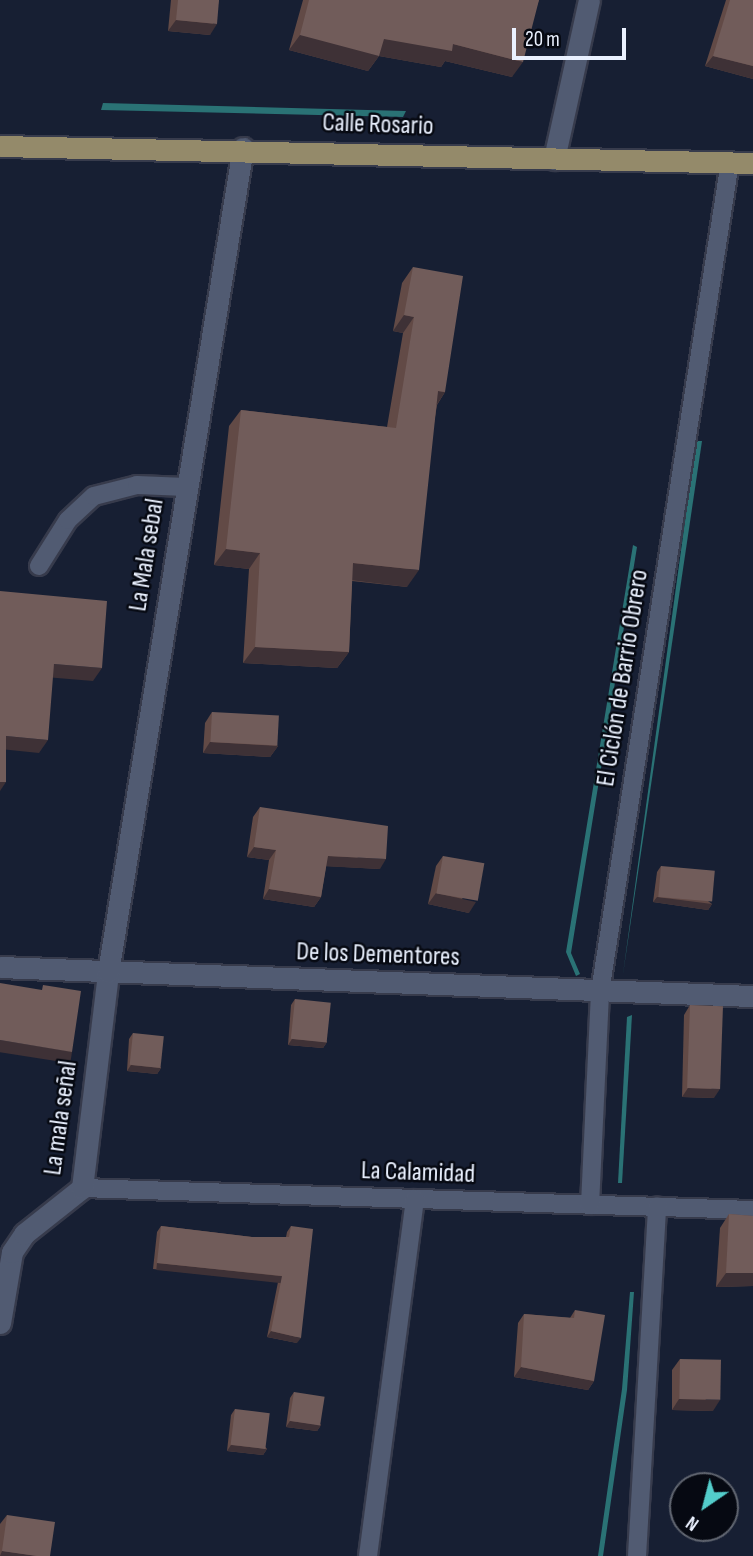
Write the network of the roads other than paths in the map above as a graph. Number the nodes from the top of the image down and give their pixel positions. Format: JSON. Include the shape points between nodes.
{"nodes":[{"id":1,"x":589,"y":0,"type":"edge"},
{"id":2,"x":0,"y":146,"type":"edge"},
{"id":3,"x":243,"y":148,"type":"junction"},
{"id":4,"x":554,"y":159,"type":"junction"},
{"id":5,"x":730,"y":162,"type":"junction"},
{"id":6,"x":753,"y":163,"type":"edge"},
{"id":7,"x":186,"y":487,"type":"junction"},
{"id":8,"x":39,"y":566,"type":"dead end"},
{"id":9,"x":0,"y":967,"type":"edge"},
{"id":10,"x":108,"y":972,"type":"junction"},
{"id":11,"x":600,"y":992,"type":"junction"},
{"id":12,"x":753,"y":996,"type":"edge"},
{"id":13,"x":82,"y":1188,"type":"junction"},
{"id":14,"x":415,"y":1199,"type":"junction"},
{"id":15,"x":590,"y":1205,"type":"junction"},
{"id":16,"x":657,"y":1207,"type":"junction"},
{"id":17,"x":753,"y":1210,"type":"edge"},
{"id":18,"x":0,"y":1323,"type":"edge"},
{"id":19,"x":368,"y":1556,"type":"edge"},
{"id":20,"x":637,"y":1556,"type":"edge"}],
"edges":[{"from":1,"to":4,"type":"street"},
{"from":2,"to":3,"type":"main road","name":"Calle Rosario"},
{"from":3,"to":4,"type":"main road","name":"Calle Rosario"},
{"from":3,"to":7,"type":"street","name":"La Mala sebal"},
{"from":4,"to":5,"type":"main road","name":"Calle Rosario"},
{"from":5,"to":6,"type":"main road","name":"Calle Rosario"},
{"from":5,"to":11,"type":"lane","name":"El Ciclón de Barrio Obrero"},
{"from":7,"to":8,"type":"lane","via":[[137,485],[94,496],[74,513]]},
{"from":7,"to":10,"type":"street","name":"La Mala sebal"},
{"from":9,"to":10,"type":"street","name":"De los Dementores"},
{"from":10,"to":11,"type":"street","name":"De los Dementores"},
{"from":10,"to":13,"type":"street","name":"La mala señal"},
{"from":11,"to":12,"type":"street","name":"De los Dementores"},
{"from":11,"to":15,"type":"lane","name":"El Ciclón de Barrio Obrero"},
{"from":13,"to":14,"type":"lane","name":"La Calamidad"},
{"from":13,"to":18,"type":"street","name":"La mala señal","via":[[24,1234],[12,1252]]},
{"from":14,"to":15,"type":"lane","name":"La Calamidad"},
{"from":14,"to":19,"type":"lane"},
{"from":15,"to":16,"type":"lane","name":"La Calamidad"},
{"from":16,"to":17,"type":"lane","name":"La Calamidad"},
{"from":16,"to":20,"type":"lane"}]}
